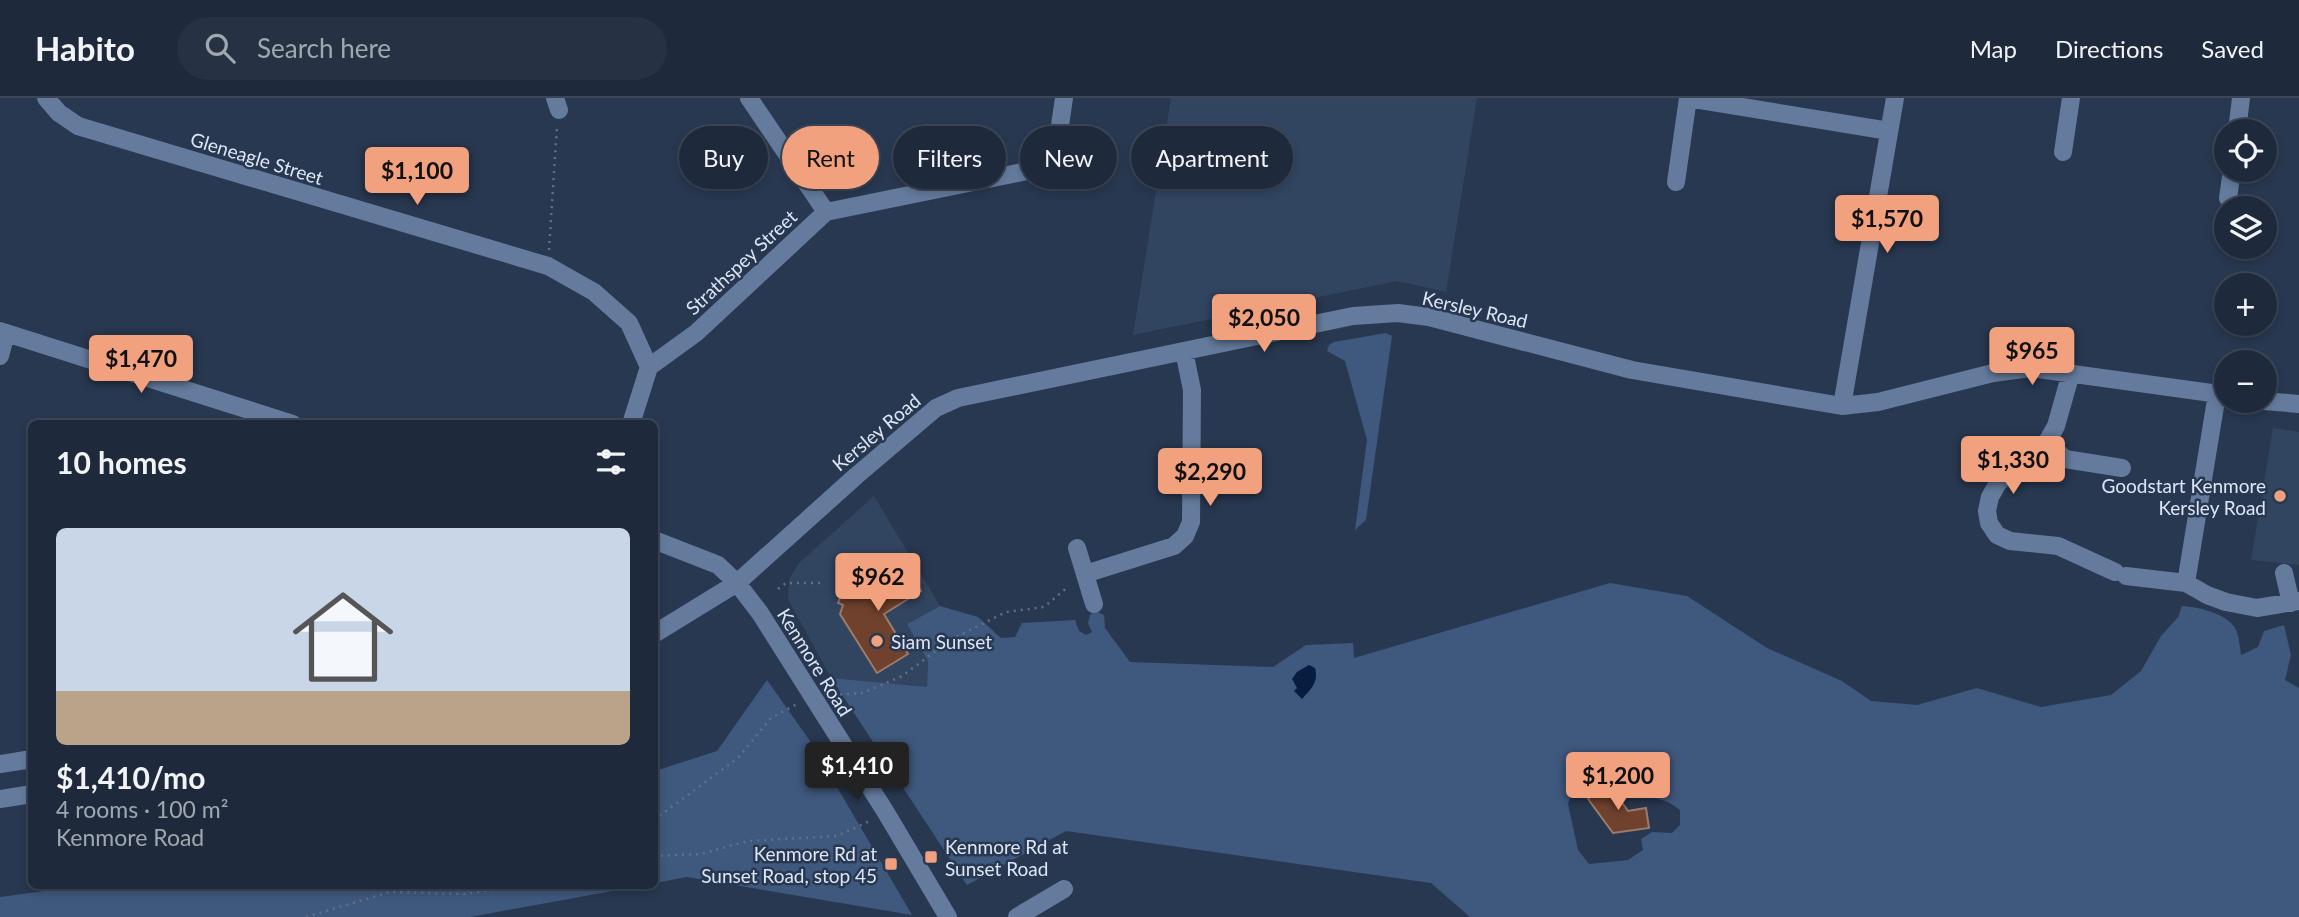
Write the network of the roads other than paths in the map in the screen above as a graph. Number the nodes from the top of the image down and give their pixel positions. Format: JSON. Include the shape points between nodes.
{"nodes":[{"id":1,"x":47,"y":98,"type":"edge"},
{"id":2,"x":750,"y":98,"type":"edge"},
{"id":3,"x":1064,"y":98,"type":"edge"},
{"id":4,"x":1688,"y":98,"type":"edge"},
{"id":5,"x":1895,"y":98,"type":"edge"},
{"id":6,"x":2071,"y":98,"type":"edge"},
{"id":7,"x":2241,"y":98,"type":"edge"},
{"id":8,"x":2238,"y":119,"type":"edge"},
{"id":9,"x":1889,"y":131,"type":"junction"},
{"id":10,"x":2063,"y":152,"type":"dead end"},
{"id":11,"x":1676,"y":182,"type":"dead end"},
{"id":12,"x":826,"y":212,"type":"junction"},
{"id":13,"x":3,"y":332,"type":"edge"},
{"id":14,"x":1184,"y":351,"type":"junction"},
{"id":15,"x":0,"y":356,"type":"edge"},
{"id":16,"x":649,"y":367,"type":"junction"},
{"id":17,"x":2071,"y":373,"type":"junction"},
{"id":18,"x":2214,"y":394,"type":"edge"},
{"id":19,"x":2277,"y":402,"type":"edge"},
{"id":20,"x":2299,"y":404,"type":"edge"},
{"id":21,"x":1842,"y":406,"type":"junction"},
{"id":22,"x":2218,"y":413,"type":"edge"},
{"id":23,"x":280,"y":420,"type":"edge"},
{"id":24,"x":632,"y":420,"type":"edge"},
{"id":25,"x":2047,"y":442,"type":"junction"},
{"id":26,"x":2122,"y":468,"type":"dead end"},
{"id":27,"x":658,"y":542,"type":"edge"},
{"id":28,"x":1077,"y":548,"type":"dead end"},
{"id":29,"x":2284,"y":573,"type":"dead end"},
{"id":30,"x":1085,"y":574,"type":"junction"},
{"id":31,"x":737,"y":583,"type":"junction"},
{"id":32,"x":2186,"y":583,"type":"junction"},
{"id":33,"x":2295,"y":602,"type":"edge"},
{"id":34,"x":1094,"y":604,"type":"dead end"},
{"id":35,"x":658,"y":632,"type":"edge"},
{"id":36,"x":28,"y":760,"type":"edge"},
{"id":37,"x":0,"y":764,"type":"edge"},
{"id":38,"x":28,"y":795,"type":"edge"},
{"id":39,"x":0,"y":799,"type":"edge"},
{"id":40,"x":1064,"y":889,"type":"dead end"},
{"id":41,"x":1028,"y":915,"type":"edge"},
{"id":42,"x":948,"y":917,"type":"edge"}],
"edges":[{"from":1,"to":16,"type":"street","name":"Gleneagle Street","via":[[58,113],[78,126],[548,266],[594,292],[629,323]]},
{"from":2,"to":12,"type":"street"},
{"from":3,"to":12,"type":"street","name":"Strathspey Street","via":[[1056,153],[1037,169]]},
{"from":4,"to":9,"type":"street"},
{"from":4,"to":11,"type":"street"},
{"from":5,"to":9,"type":"street"},
{"from":6,"to":10,"type":"street"},
{"from":7,"to":8,"type":"street"},
{"from":9,"to":21,"type":"street"},
{"from":12,"to":16,"type":"street","name":"Strathspey Street","via":[[696,333]]},
{"from":13,"to":15,"type":"street"},
{"from":13,"to":23,"type":"street"},
{"from":14,"to":21,"type":"street","name":"Kersley Road","via":[[1353,316],[1398,313],[1632,370]]},
{"from":14,"to":30,"type":"street","via":[[1192,390],[1191,522],[1185,536],[1174,546]]},
{"from":14,"to":31,"type":"street","name":"Kersley Road","via":[[958,398],[936,408]]},
{"from":16,"to":24,"type":"street"},
{"from":17,"to":18,"type":"street","name":"Kersley Road"},
{"from":17,"to":21,"type":"street","name":"Kersley Road","via":[[2031,368],[1993,373],[1878,402]]},
{"from":17,"to":25,"type":"street"},
{"from":19,"to":20,"type":"street"},
{"from":22,"to":32,"type":"street"},
{"from":25,"to":26,"type":"street","via":[[2065,459]]},
{"from":25,"to":32,"type":"street","via":[[1998,483],[1990,497],[1989,523],[1997,535],[2010,541],[2058,546],[2121,574]]},
{"from":27,"to":31,"type":"street","name":"Kenmore Road","via":[[709,561]]},
{"from":28,"to":30,"type":"street"},
{"from":29,"to":33,"type":"street"},
{"from":30,"to":34,"type":"street"},
{"from":31,"to":35,"type":"street","name":"Kersley Road"},
{"from":31,"to":42,"type":"street","name":"Kenmore Road"},
{"from":32,"to":33,"type":"street","via":[[2226,603],[2257,608]]},
{"from":36,"to":37,"type":"street"},
{"from":38,"to":39,"type":"street"},
{"from":40,"to":41,"type":"street"}]}
